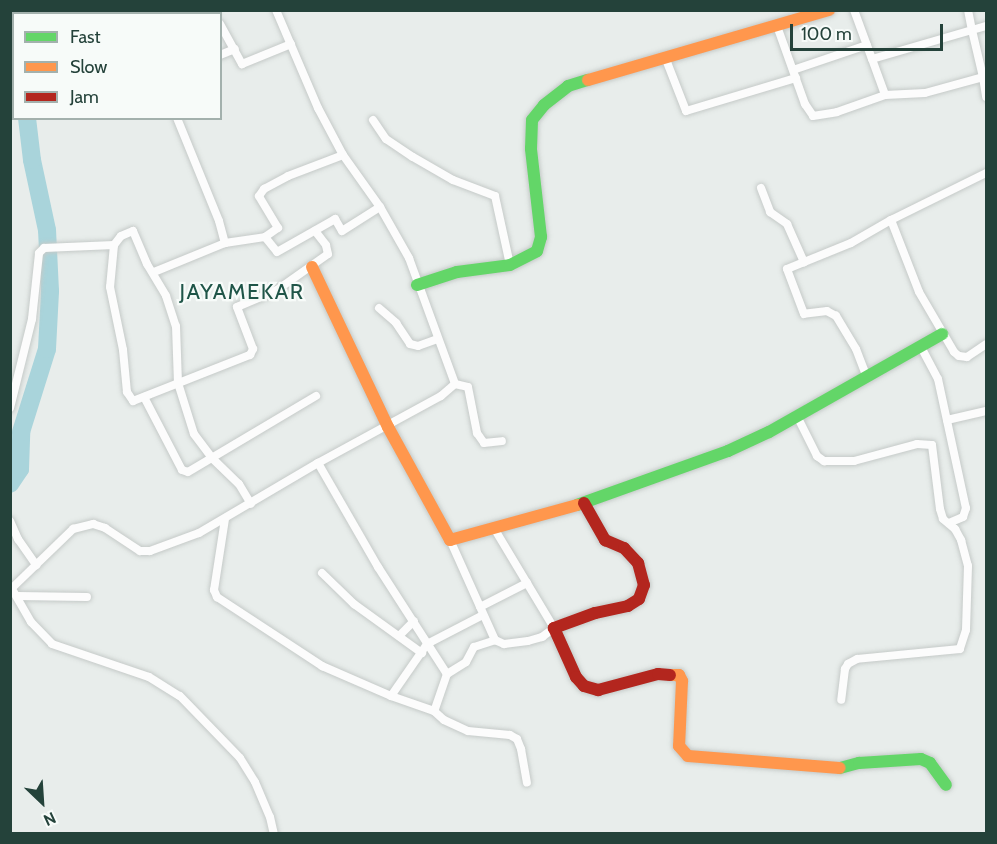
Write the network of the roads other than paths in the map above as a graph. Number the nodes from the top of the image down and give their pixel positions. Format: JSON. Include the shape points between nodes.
{"nodes":[{"id":1,"x":276,"y":10,"type":"edge"},
{"id":2,"x":829,"y":10,"type":"edge"},
{"id":3,"x":854,"y":10,"type":"edge"},
{"id":4,"x":968,"y":10,"type":"edge"},
{"id":5,"x":777,"y":26,"type":"junction"},
{"id":6,"x":987,"y":26,"type":"edge"},
{"id":7,"x":222,"y":27,"type":"edge"},
{"id":8,"x":972,"y":30,"type":"junction"},
{"id":9,"x":291,"y":44,"type":"junction"},
{"id":10,"x":867,"y":45,"type":"junction"},
{"id":11,"x":235,"y":49,"type":"junction"},
{"id":12,"x":222,"y":54,"type":"edge"},
{"id":13,"x":665,"y":57,"type":"junction"},
{"id":14,"x":872,"y":59,"type":"junction"},
{"id":15,"x":794,"y":74,"type":"junction"},
{"id":16,"x":983,"y":77,"type":"junction"},
{"id":17,"x":885,"y":95,"type":"junction"},
{"id":18,"x":987,"y":97,"type":"edge"},
{"id":19,"x":178,"y":120,"type":"edge"},
{"id":20,"x":373,"y":120,"type":"dead end"},
{"id":21,"x":343,"y":155,"type":"junction"},
{"id":22,"x":987,"y":173,"type":"edge"},
{"id":23,"x":761,"y":188,"type":"dead end"},
{"id":24,"x":380,"y":207,"type":"junction"},
{"id":25,"x":891,"y":220,"type":"junction"},
{"id":26,"x":315,"y":231,"type":"junction"},
{"id":27,"x":265,"y":237,"type":"junction"},
{"id":28,"x":225,"y":243,"type":"junction"},
{"id":29,"x":114,"y":245,"type":"junction"},
{"id":30,"x":804,"y":262,"type":"junction"},
{"id":31,"x":510,"y":265,"type":"junction"},
{"id":32,"x":312,"y":267,"type":"junction"},
{"id":33,"x":154,"y":272,"type":"junction"},
{"id":34,"x":417,"y":285,"type":"junction"},
{"id":35,"x":380,"y":308,"type":"dead end"},
{"id":36,"x":942,"y":334,"type":"junction"},
{"id":37,"x":437,"y":339,"type":"junction"},
{"id":38,"x":987,"y":344,"type":"edge"},
{"id":39,"x":921,"y":347,"type":"junction"},
{"id":40,"x":866,"y":375,"type":"junction"},
{"id":41,"x":178,"y":382,"type":"junction"},
{"id":42,"x":455,"y":384,"type":"junction"},
{"id":43,"x":144,"y":396,"type":"junction"},
{"id":44,"x":316,"y":396,"type":"dead end"},
{"id":45,"x":10,"y":408,"type":"edge"},
{"id":46,"x":987,"y":411,"type":"edge"},
{"id":47,"x":797,"y":416,"type":"junction"},
{"id":48,"x":947,"y":420,"type":"junction"},
{"id":49,"x":388,"y":427,"type":"junction"},
{"id":50,"x":502,"y":441,"type":"dead end"},
{"id":51,"x":213,"y":459,"type":"junction"},
{"id":52,"x":318,"y":462,"type":"junction"},
{"id":53,"x":584,"y":503,"type":"junction"},
{"id":54,"x":251,"y":504,"type":"junction"},
{"id":55,"x":225,"y":519,"type":"junction"},
{"id":56,"x":10,"y":521,"type":"edge"},
{"id":57,"x":949,"y":523,"type":"junction"},
{"id":58,"x":495,"y":530,"type":"junction"},
{"id":59,"x":450,"y":540,"type":"junction"},
{"id":60,"x":36,"y":565,"type":"junction"},
{"id":61,"x":322,"y":573,"type":"dead end"},
{"id":62,"x":527,"y":583,"type":"junction"},
{"id":63,"x":13,"y":591,"type":"edge"},
{"id":64,"x":87,"y":597,"type":"dead end"},
{"id":65,"x":482,"y":611,"type":"junction"},
{"id":66,"x":414,"y":621,"type":"junction"},
{"id":67,"x":554,"y":628,"type":"junction"},
{"id":68,"x":399,"y":636,"type":"junction"},
{"id":69,"x":495,"y":640,"type":"junction"},
{"id":70,"x":427,"y":644,"type":"junction"},
{"id":71,"x":422,"y":653,"type":"junction"},
{"id":72,"x":447,"y":674,"type":"junction"},
{"id":73,"x":391,"y":696,"type":"junction"},
{"id":74,"x":841,"y":700,"type":"dead end"},
{"id":75,"x":434,"y":711,"type":"junction"},
{"id":76,"x":527,"y":782,"type":"dead end"},
{"id":77,"x":946,"y":785,"type":"dead end"},
{"id":78,"x":274,"y":834,"type":"edge"}],
"edges":[{"from":1,"to":9,"type":"street"},
{"from":2,"to":5,"type":"street"},
{"from":3,"to":10,"type":"street"},
{"from":4,"to":8,"type":"street"},
{"from":5,"to":13,"type":"street"},
{"from":5,"to":15,"type":"street"},
{"from":6,"to":8,"type":"street"},
{"from":7,"to":11,"type":"street"},
{"from":8,"to":14,"type":"street"},
{"from":8,"to":16,"type":"street"},
{"from":9,"to":11,"type":"street","via":[[242,64]]},
{"from":9,"to":21,"type":"street"},
{"from":10,"to":14,"type":"street"},
{"from":10,"to":15,"type":"street"},
{"from":11,"to":12,"type":"street"},
{"from":13,"to":15,"type":"street","via":[[686,111]]},
{"from":13,"to":31,"type":"street","via":[[568,86],[534,116],[531,149],[540,245],[532,256]]},
{"from":14,"to":17,"type":"street"},
{"from":15,"to":17,"type":"street","via":[[813,116]]},
{"from":16,"to":17,"type":"street","via":[[925,93]]},
{"from":16,"to":18,"type":"street"},
{"from":19,"to":28,"type":"street"},
{"from":20,"to":31,"type":"street","via":[[386,139],[413,157],[453,180],[495,196]]},
{"from":21,"to":24,"type":"street"},
{"from":21,"to":27,"type":"street","via":[[264,189],[259,196],[278,228]]},
{"from":22,"to":25,"type":"street"},
{"from":23,"to":30,"type":"street","via":[[770,212],[787,224]]},
{"from":24,"to":26,"type":"street","via":[[342,231],[335,219]]},
{"from":24,"to":34,"type":"street","via":[[410,258]]},
{"from":25,"to":30,"type":"street","via":[[851,243]]},
{"from":25,"to":36,"type":"street","via":[[919,292]]},
{"from":26,"to":27,"type":"street","via":[[277,252]]},
{"from":26,"to":32,"type":"street","via":[[328,254]]},
{"from":27,"to":28,"type":"street"},
{"from":28,"to":33,"type":"street"},
{"from":29,"to":33,"type":"street","via":[[133,231]]},
{"from":29,"to":43,"type":"street","via":[[110,287],[123,350],[126,392],[133,400]]},
{"from":29,"to":45,"type":"street","via":[[44,248],[39,253],[32,319]]},
{"from":30,"to":40,"type":"street","via":[[786,271],[804,314],[827,311],[836,316]]},
{"from":31,"to":34,"type":"street","via":[[457,272]]},
{"from":32,"to":41,"type":"street","via":[[277,290],[237,307],[253,349],[250,355]]},
{"from":32,"to":49,"type":"street"},
{"from":33,"to":41,"type":"street","via":[[176,326]]},
{"from":34,"to":37,"type":"street"},
{"from":35,"to":37,"type":"street","via":[[410,344],[418,346]]},
{"from":36,"to":38,"type":"street","via":[[959,356],[967,357]]},
{"from":36,"to":39,"type":"street"},
{"from":37,"to":42,"type":"street"},
{"from":39,"to":40,"type":"street"},
{"from":39,"to":48,"type":"street","via":[[938,380]]},
{"from":40,"to":47,"type":"street"},
{"from":41,"to":43,"type":"street"},
{"from":41,"to":51,"type":"street","via":[[194,434]]},
{"from":42,"to":49,"type":"street"},
{"from":42,"to":50,"type":"street","via":[[468,387],[477,433],[484,443]]},
{"from":43,"to":51,"type":"street","via":[[182,470],[188,472]]},
{"from":44,"to":51,"type":"street"},
{"from":46,"to":48,"type":"street"},
{"from":47,"to":53,"type":"street","via":[[728,451]]},
{"from":47,"to":57,"type":"street","via":[[817,456],[824,461],[854,461],[929,443],[934,448],[940,509]]},
{"from":48,"to":57,"type":"street","via":[[966,508],[963,517]]},
{"from":49,"to":52,"type":"street"},
{"from":49,"to":59,"type":"street"},
{"from":51,"to":54,"type":"street","via":[[239,484]]},
{"from":52,"to":54,"type":"street"},
{"from":52,"to":66,"type":"street"},
{"from":53,"to":58,"type":"street"},
{"from":53,"to":67,"type":"street","via":[[605,540],[624,548],[638,563],[644,579],[643,593],[628,606]]},
{"from":54,"to":55,"type":"street"},
{"from":55,"to":60,"type":"street","via":[[150,551],[140,551],[105,528],[83,524]]},
{"from":55,"to":73,"type":"street","via":[[214,590],[217,597],[322,666]]},
{"from":56,"to":60,"type":"street"},
{"from":57,"to":74,"type":"street","via":[[965,548],[968,567],[962,646],[956,651],[851,661],[845,669]]},
{"from":58,"to":59,"type":"street"},
{"from":58,"to":62,"type":"street"},
{"from":59,"to":65,"type":"street"},
{"from":60,"to":63,"type":"street"},
{"from":61,"to":68,"type":"street","via":[[354,604]]},
{"from":62,"to":65,"type":"street"},
{"from":62,"to":67,"type":"street"},
{"from":63,"to":64,"type":"street"},
{"from":63,"to":78,"type":"street","via":[[31,622],[52,644],[149,677],[180,696],[240,758],[259,791]]},
{"from":65,"to":69,"type":"street"},
{"from":65,"to":70,"type":"street"},
{"from":66,"to":68,"type":"street"},
{"from":66,"to":70,"type":"street"},
{"from":67,"to":69,"type":"street","via":[[528,641],[504,644]]},
{"from":67,"to":77,"type":"street","via":[[579,681],[591,690],[658,674],[679,675],[680,746],[688,756],[836,769],[859,763],[921,759],[930,763]]},
{"from":68,"to":71,"type":"street"},
{"from":69,"to":72,"type":"street","via":[[474,647],[466,662]]},
{"from":70,"to":71,"type":"street"},
{"from":70,"to":72,"type":"street"},
{"from":71,"to":73,"type":"street"},
{"from":72,"to":75,"type":"street"},
{"from":73,"to":75,"type":"street"},
{"from":75,"to":76,"type":"street","via":[[468,730],[510,735],[517,740]]}]}
